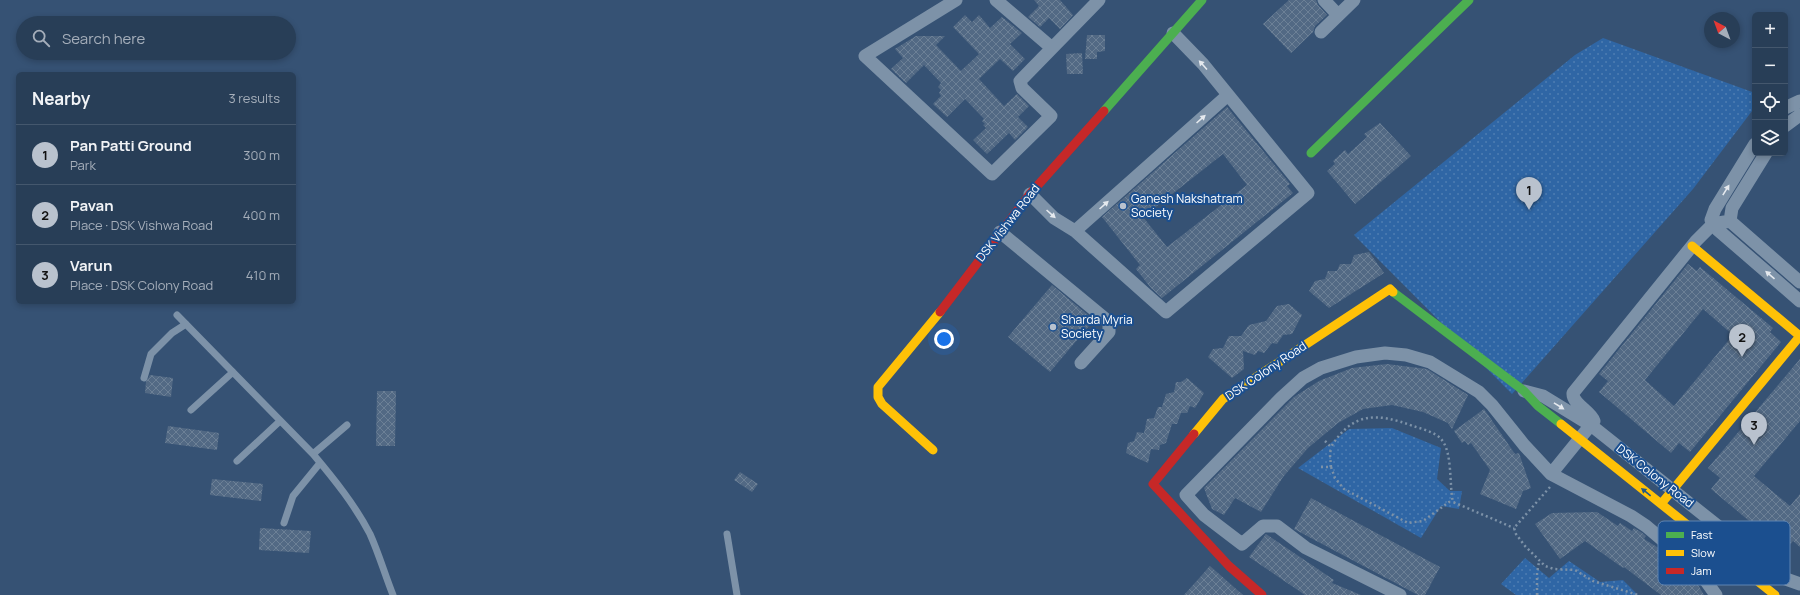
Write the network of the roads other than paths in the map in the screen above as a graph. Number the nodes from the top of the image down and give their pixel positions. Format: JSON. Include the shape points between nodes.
{"nodes":[{"id":1,"x":956,"y":0,"type":"edge"},
{"id":2,"x":996,"y":0,"type":"edge"},
{"id":3,"x":1099,"y":0,"type":"edge"},
{"id":4,"x":1202,"y":0,"type":"edge"},
{"id":5,"x":1324,"y":0,"type":"edge"},
{"id":6,"x":1354,"y":0,"type":"edge"},
{"id":7,"x":1469,"y":0,"type":"edge"},
{"id":8,"x":1338,"y":15,"type":"junction"},
{"id":9,"x":1321,"y":32,"type":"dead end"},
{"id":10,"x":1172,"y":33,"type":"junction"},
{"id":11,"x":1052,"y":48,"type":"junction"},
{"id":12,"x":1228,"y":95,"type":"junction"},
{"id":13,"x":1800,"y":101,"type":"edge"},
{"id":14,"x":1788,"y":107,"type":"edge"},
{"id":15,"x":1800,"y":115,"type":"edge"},
{"id":16,"x":1788,"y":124,"type":"edge"},
{"id":17,"x":1752,"y":149,"type":"edge"},
{"id":18,"x":1311,"y":153,"type":"dead end"},
{"id":19,"x":1764,"y":156,"type":"edge"},
{"id":20,"x":1030,"y":194,"type":"junction"},
{"id":21,"x":1732,"y":208,"type":"junction"},
{"id":22,"x":1715,"y":209,"type":"junction"},
{"id":23,"x":1730,"y":221,"type":"junction"},
{"id":24,"x":1713,"y":224,"type":"junction"},
{"id":25,"x":1075,"y":231,"type":"junction"},
{"id":26,"x":1000,"y":232,"type":"junction"},
{"id":27,"x":1692,"y":246,"type":"junction"},
{"id":28,"x":1800,"y":282,"type":"edge"},
{"id":29,"x":1800,"y":300,"type":"edge"},
{"id":30,"x":177,"y":315,"type":"dead end"},
{"id":31,"x":186,"y":324,"type":"junction"},
{"id":32,"x":1082,"y":363,"type":"dead end"},
{"id":33,"x":233,"y":372,"type":"junction"},
{"id":34,"x":144,"y":378,"type":"dead end"},
{"id":35,"x":1524,"y":391,"type":"junction"},
{"id":36,"x":191,"y":410,"type":"dead end"},
{"id":37,"x":280,"y":421,"type":"junction"},
{"id":38,"x":347,"y":425,"type":"dead end"},
{"id":39,"x":1592,"y":426,"type":"junction"},
{"id":40,"x":1581,"y":439,"type":"junction"},
{"id":41,"x":933,"y":450,"type":"dead end"},
{"id":42,"x":312,"y":454,"type":"junction"},
{"id":43,"x":237,"y":461,"type":"dead end"},
{"id":44,"x":320,"y":463,"type":"junction"},
{"id":45,"x":1554,"y":475,"type":"junction"},
{"id":46,"x":1672,"y":489,"type":"junction"},
{"id":47,"x":1661,"y":504,"type":"junction"},
{"id":48,"x":1682,"y":521,"type":"edge"},
{"id":49,"x":1712,"y":521,"type":"edge"},
{"id":50,"x":284,"y":523,"type":"dead end"},
{"id":51,"x":727,"y":534,"type":"dead end"},
{"id":52,"x":1658,"y":536,"type":"edge"},
{"id":53,"x":1790,"y":580,"type":"edge"},
{"id":54,"x":1800,"y":584,"type":"edge"},
{"id":55,"x":1711,"y":585,"type":"edge"},
{"id":56,"x":1762,"y":585,"type":"edge"},
{"id":57,"x":393,"y":595,"type":"edge"},
{"id":58,"x":737,"y":595,"type":"edge"},
{"id":59,"x":1262,"y":595,"type":"edge"},
{"id":60,"x":1400,"y":595,"type":"edge"},
{"id":61,"x":1716,"y":595,"type":"edge"},
{"id":62,"x":1775,"y":595,"type":"edge"}],
"edges":[{"from":1,"to":11,"type":"street","via":[[865,56],[992,174],[1050,116],[1022,88],[1020,81]]},
{"from":2,"to":11,"type":"street"},
{"from":3,"to":11,"type":"street"},
{"from":4,"to":10,"type":"street","name":"DSK Vishwa Road"},
{"from":5,"to":8,"type":"street"},
{"from":6,"to":8,"type":"street"},
{"from":7,"to":18,"type":"street"},
{"from":8,"to":9,"type":"street"},
{"from":12,"to":10,"type":"street","one_way":true,"via":[[1203,64]]},
{"from":10,"to":20,"type":"street","name":"DSK Vishwa Road"},
{"from":25,"to":12,"type":"street","one_way":true},
{"from":12,"to":25,"type":"street","via":[[1308,193],[1166,312]]},
{"from":13,"to":14,"type":"street"},
{"from":15,"to":16,"type":"street"},
{"from":22,"to":17,"type":"street","one_way":true},
{"from":19,"to":21,"type":"street"},
{"from":20,"to":25,"type":"street","one_way":true,"via":[[1054,218]]},
{"from":20,"to":26,"type":"street","name":"DSK Vishwa Road"},
{"from":21,"to":22,"type":"street"},
{"from":21,"to":23,"type":"street"},
{"from":22,"to":24,"type":"street","via":[[1711,216]]},
{"from":23,"to":24,"type":"street"},
{"from":23,"to":28,"type":"street"},
{"from":24,"to":27,"type":"street"},
{"from":29,"to":24,"type":"street","one_way":true},
{"from":26,"to":32,"type":"street","via":[[1109,322],[1109,332]]},
{"from":26,"to":41,"type":"street","name":"DSK Vishwa Road","via":[[921,337],[878,388],[882,404]]},
{"from":27,"to":39,"type":"street","via":[[1573,393],[1575,400],[1594,420]]},
{"from":27,"to":46,"type":"street","via":[[1800,336]]},
{"from":30,"to":31,"type":"lane"},
{"from":31,"to":33,"type":"lane"},
{"from":31,"to":34,"type":"lane","via":[[172,333],[150,354]]},
{"from":33,"to":36,"type":"lane"},
{"from":33,"to":37,"type":"lane"},
{"from":35,"to":39,"type":"street","name":"DSK Colony Road","one_way":true,"via":[[1543,396]]},
{"from":35,"to":40,"type":"street","name":"DSK Colony Road","via":[[1538,406]]},
{"from":35,"to":59,"type":"street","name":"DSK Colony Road","via":[[1390,289],[1223,399],[1153,484],[1228,566]]},
{"from":37,"to":42,"type":"lane"},
{"from":37,"to":43,"type":"lane"},
{"from":38,"to":42,"type":"lane"},
{"from":39,"to":40,"type":"street"},
{"from":39,"to":46,"type":"street","name":"DSK Colony Road"},
{"from":40,"to":45,"type":"street"},
{"from":47,"to":40,"type":"street","name":"DSK Colony Road","one_way":true},
{"from":42,"to":44,"type":"lane"},
{"from":44,"to":50,"type":"lane","via":[[293,496]]},
{"from":44,"to":57,"type":"lane","via":[[353,506],[370,535]]},
{"from":45,"to":52,"type":"street","via":[[1631,516]]},
{"from":45,"to":60,"type":"street","via":[[1524,445],[1479,392],[1430,362],[1406,355],[1385,354],[1356,357],[1321,368],[1303,378],[1186,495],[1204,515],[1242,544],[1263,526],[1277,526],[1306,548]]},
{"from":46,"to":47,"type":"street"},
{"from":46,"to":49,"type":"street","name":"DSK Colony Road"},
{"from":47,"to":48,"type":"street","name":"DSK Colony Road"},
{"from":51,"to":58,"type":"lane"},
{"from":53,"to":54,"type":"street","name":"DSK Colony Road"},
{"from":55,"to":61,"type":"street"},
{"from":56,"to":62,"type":"street","name":"DSK Colony Road"}]}
